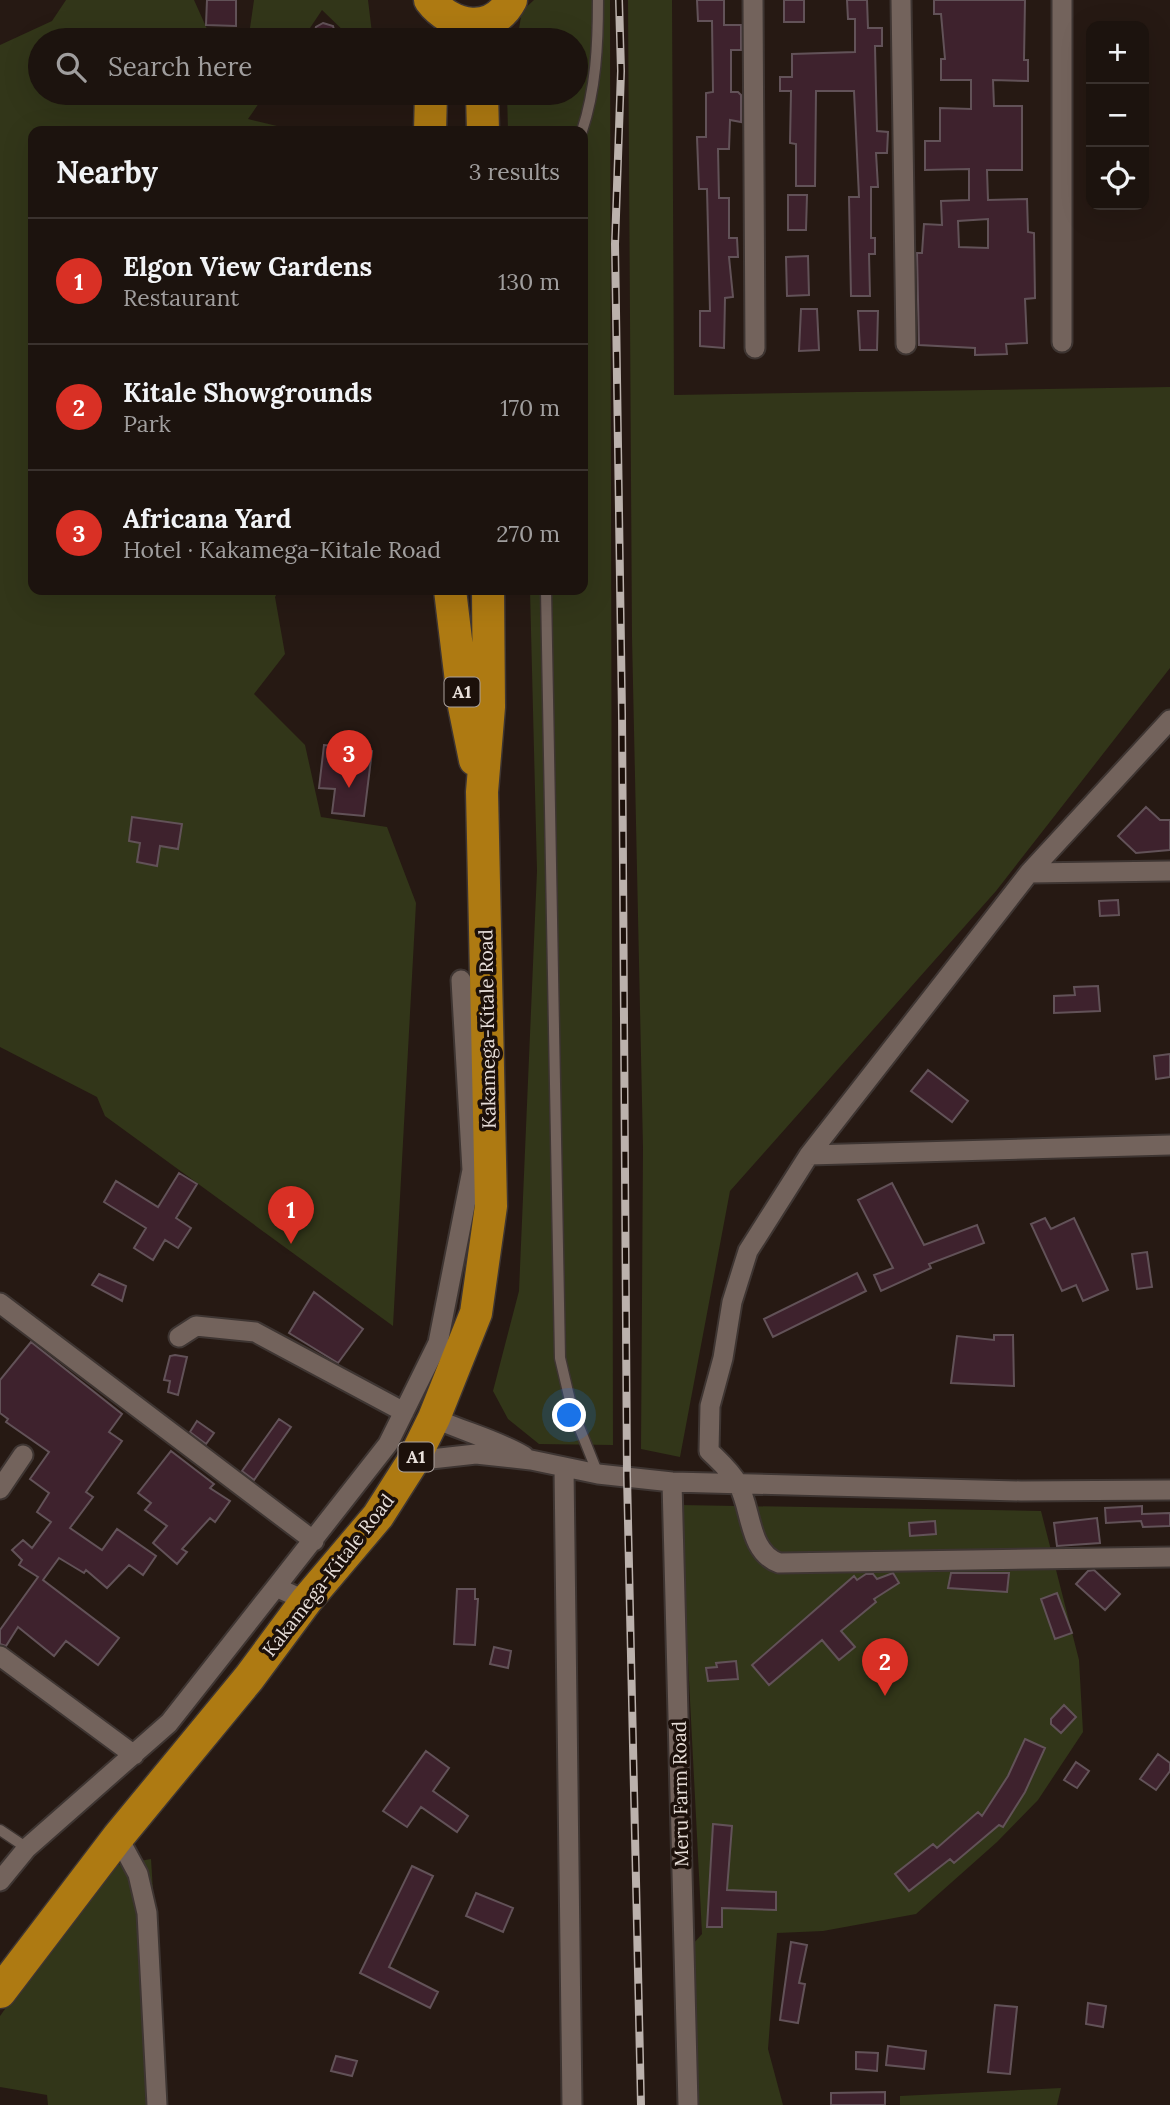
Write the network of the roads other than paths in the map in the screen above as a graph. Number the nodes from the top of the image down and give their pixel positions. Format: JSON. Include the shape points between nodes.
{"nodes":[{"id":1,"x":430,"y":0,"type":"edge"},
{"id":2,"x":598,"y":0,"type":"edge"},
{"id":3,"x":754,"y":0,"type":"edge"},
{"id":4,"x":901,"y":0,"type":"edge"},
{"id":5,"x":1062,"y":0,"type":"edge"},
{"id":6,"x":497,"y":19,"type":"edge"},
{"id":7,"x":432,"y":28,"type":"edge"},
{"id":8,"x":431,"y":105,"type":"edge"},
{"id":9,"x":482,"y":105,"type":"edge"},
{"id":10,"x":430,"y":126,"type":"edge"},
{"id":11,"x":483,"y":126,"type":"edge"},
{"id":12,"x":584,"y":126,"type":"edge"},
{"id":13,"x":1062,"y":342,"type":"dead end"},
{"id":14,"x":906,"y":344,"type":"dead end"},
{"id":15,"x":755,"y":348,"type":"dead end"},
{"id":16,"x":451,"y":595,"type":"edge"},
{"id":17,"x":488,"y":595,"type":"edge"},
{"id":18,"x":546,"y":595,"type":"edge"},
{"id":19,"x":1170,"y":720,"type":"edge"},
{"id":20,"x":482,"y":792,"type":"junction"},
{"id":21,"x":1170,"y":871,"type":"edge"},
{"id":22,"x":1029,"y":873,"type":"junction"},
{"id":23,"x":461,"y":980,"type":"dead end"},
{"id":24,"x":1170,"y":1145,"type":"edge"},
{"id":25,"x":809,"y":1155,"type":"junction"},
{"id":26,"x":0,"y":1303,"type":"edge"},
{"id":27,"x":179,"y":1337,"type":"dead end"},
{"id":28,"x":404,"y":1412,"type":"junction"},
{"id":29,"x":434,"y":1418,"type":"junction"},
{"id":30,"x":23,"y":1455,"type":"dead end"},
{"id":31,"x":531,"y":1460,"type":"junction"},
{"id":32,"x":413,"y":1461,"type":"junction"},
{"id":33,"x":564,"y":1468,"type":"junction"},
{"id":34,"x":598,"y":1474,"type":"junction"},
{"id":35,"x":672,"y":1482,"type":"junction"},
{"id":36,"x":738,"y":1484,"type":"junction"},
{"id":37,"x":0,"y":1489,"type":"edge"},
{"id":38,"x":1170,"y":1490,"type":"edge"},
{"id":39,"x":314,"y":1541,"type":"junction"},
{"id":40,"x":1170,"y":1557,"type":"edge"},
{"id":41,"x":276,"y":1587,"type":"junction"},
{"id":42,"x":306,"y":1601,"type":"junction"},
{"id":43,"x":0,"y":1656,"type":"edge"},
{"id":44,"x":134,"y":1755,"type":"junction"},
{"id":45,"x":0,"y":1830,"type":"edge"},
{"id":46,"x":118,"y":1837,"type":"junction"},
{"id":47,"x":27,"y":1848,"type":"junction"},
{"id":48,"x":0,"y":1881,"type":"edge"},
{"id":49,"x":0,"y":1992,"type":"edge"},
{"id":50,"x":157,"y":2105,"type":"edge"},
{"id":51,"x":572,"y":2105,"type":"edge"},
{"id":52,"x":688,"y":2105,"type":"edge"}],
"edges":[{"from":1,"to":6,"type":"highway","via":[[451,20],[481,25]]},
{"from":1,"to":7,"type":"highway"},
{"from":2,"to":12,"type":"lane","via":[[597,52]]},
{"from":3,"to":15,"type":"street"},
{"from":4,"to":14,"type":"street"},
{"from":5,"to":13,"type":"street"},
{"from":8,"to":10,"type":"highway"},
{"from":9,"to":11,"type":"highway"},
{"from":16,"to":20,"type":"highway","name":"Kakamega-Kitale Road","number":"A1","via":[[464,706]]},
{"from":17,"to":20,"type":"highway","name":"Kakamega-Kitale Road","number":"A1","via":[[489,707]]},
{"from":18,"to":34,"type":"lane","via":[[559,1358],[572,1409]]},
{"from":19,"to":22,"type":"street"},
{"from":20,"to":29,"type":"highway","name":"Kakamega-Kitale Road","number":"A1","via":[[491,1206],[476,1313]]},
{"from":21,"to":22,"type":"street"},
{"from":22,"to":25,"type":"street"},
{"from":23,"to":28,"type":"street","via":[[472,1170],[438,1343]]},
{"from":24,"to":25,"type":"street"},
{"from":25,"to":36,"type":"street","via":[[748,1251],[732,1301],[710,1406],[709,1451]]},
{"from":26,"to":39,"type":"street"},
{"from":27,"to":28,"type":"street","via":[[196,1326],[255,1332]]},
{"from":28,"to":39,"type":"street","via":[[388,1444]]},
{"from":29,"to":31,"type":"street","via":[[501,1442]]},
{"from":29,"to":32,"type":"highway","name":"Kakamega-Kitale Road","number":"A1"},
{"from":30,"to":37,"type":"street"},
{"from":31,"to":32,"type":"street","via":[[476,1454]]},
{"from":31,"to":33,"type":"street"},
{"from":32,"to":42,"type":"highway","name":"Kakamega-Kitale Road","number":"A1","via":[[378,1516]]},
{"from":33,"to":34,"type":"street"},
{"from":33,"to":51,"type":"street"},
{"from":34,"to":35,"type":"street"},
{"from":35,"to":36,"type":"street"},
{"from":35,"to":52,"type":"street","name":"Meru Farm Road"},
{"from":36,"to":38,"type":"street"},
{"from":36,"to":40,"type":"street","via":[[761,1550],[779,1563]]},
{"from":39,"to":41,"type":"street"},
{"from":41,"to":42,"type":"street"},
{"from":41,"to":44,"type":"street","via":[[169,1723]]},
{"from":42,"to":46,"type":"highway","name":"Kakamega-Kitale Road","number":"A1"},
{"from":43,"to":44,"type":"street"},
{"from":44,"to":47,"type":"street"},
{"from":45,"to":47,"type":"lane"},
{"from":46,"to":49,"type":"highway","name":"Kakamega-Kitale Road","number":"A1"},
{"from":46,"to":50,"type":"street","via":[[138,1874],[147,1913]]},
{"from":47,"to":48,"type":"street"}]}
